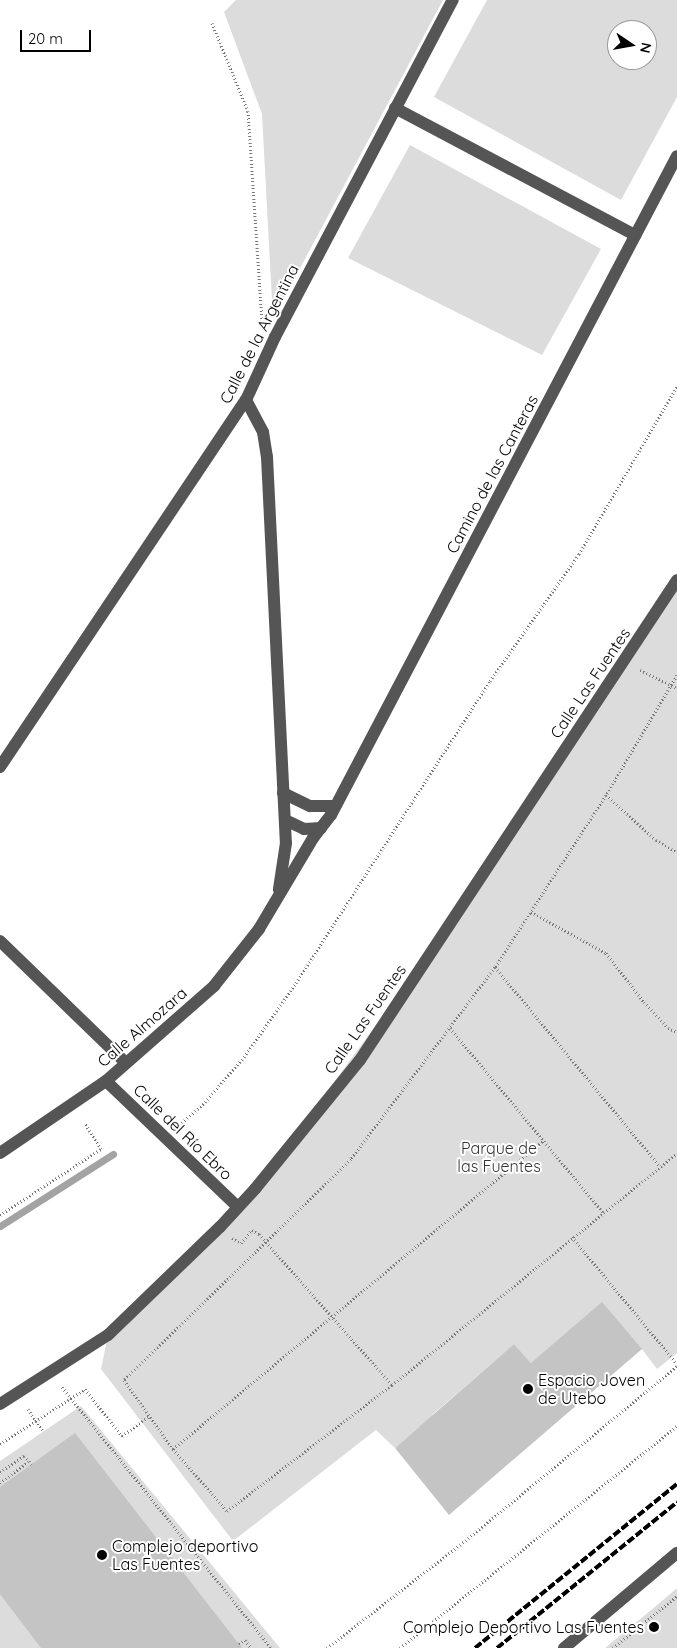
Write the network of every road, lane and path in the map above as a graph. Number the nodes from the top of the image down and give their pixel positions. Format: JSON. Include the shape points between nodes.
{"nodes":[{"id":1,"x":453,"y":0,"type":"edge"},
{"id":2,"x":212,"y":23,"type":"dead end"},
{"id":3,"x":395,"y":108,"type":"junction"},
{"id":4,"x":677,"y":156,"type":"edge"},
{"id":5,"x":635,"y":235,"type":"junction"},
{"id":6,"x":264,"y":359,"type":"junction"},
{"id":7,"x":677,"y":386,"type":"edge"},
{"id":8,"x":246,"y":400,"type":"junction"},
{"id":9,"x":677,"y":580,"type":"edge"},
{"id":10,"x":623,"y":662,"type":"junction"},
{"id":11,"x":677,"y":675,"type":"edge"},
{"id":12,"x":671,"y":685,"type":"junction"},
{"id":13,"x":677,"y":688,"type":"edge"},
{"id":14,"x":0,"y":767,"type":"edge"},
{"id":15,"x":283,"y":793,"type":"junction"},
{"id":16,"x":606,"y":795,"type":"junction"},
{"id":17,"x":334,"y":806,"type":"junction"},
{"id":18,"x":285,"y":820,"type":"junction"},
{"id":19,"x":321,"y":828,"type":"junction"},
{"id":20,"x":677,"y":852,"type":"edge"},
{"id":21,"x":277,"y":898,"type":"junction"},
{"id":22,"x":531,"y":912,"type":"junction"},
{"id":23,"x":0,"y":941,"type":"edge"},
{"id":24,"x":495,"y":967,"type":"junction"},
{"id":25,"x":450,"y":1028,"type":"junction"},
{"id":26,"x":677,"y":1032,"type":"edge"},
{"id":27,"x":126,"y":1063,"type":"junction"},
{"id":28,"x":106,"y":1080,"type":"junction"},
{"id":29,"x":85,"y":1123,"type":"dead end"},
{"id":30,"x":179,"y":1126,"type":"dead end"},
{"id":31,"x":543,"y":1141,"type":"junction"},
{"id":32,"x":0,"y":1152,"type":"edge"},
{"id":33,"x":677,"y":1153,"type":"edge"},
{"id":34,"x":659,"y":1166,"type":"junction"},
{"id":35,"x":238,"y":1207,"type":"junction"},
{"id":36,"x":603,"y":1212,"type":"junction"},
{"id":37,"x":0,"y":1215,"type":"edge"},
{"id":38,"x":231,"y":1236,"type":"dead end"},
{"id":39,"x":572,"y":1237,"type":"junction"},
{"id":40,"x":264,"y":1243,"type":"junction"},
{"id":41,"x":332,"y":1316,"type":"junction"},
{"id":42,"x":677,"y":1365,"type":"edge"},
{"id":43,"x":392,"y":1385,"type":"junction"},
{"id":44,"x":62,"y":1387,"type":"dead end"},
{"id":45,"x":70,"y":1398,"type":"junction"},
{"id":46,"x":0,"y":1404,"type":"edge"},
{"id":47,"x":28,"y":1409,"type":"dead end"},
{"id":48,"x":150,"y":1416,"type":"junction"},
{"id":49,"x":35,"y":1420,"type":"junction"},
{"id":50,"x":677,"y":1426,"type":"edge"},
{"id":51,"x":43,"y":1431,"type":"dead end"},
{"id":52,"x":0,"y":1444,"type":"edge"},
{"id":53,"x":173,"y":1449,"type":"junction"},
{"id":54,"x":0,"y":1472,"type":"edge"},
{"id":55,"x":0,"y":1483,"type":"edge"},
{"id":56,"x":677,"y":1553,"type":"edge"},
{"id":57,"x":677,"y":1596,"type":"edge"},
{"id":58,"x":239,"y":1644,"type":"dead end"},
{"id":59,"x":251,"y":1648,"type":"edge"},
{"id":60,"x":271,"y":1648,"type":"edge"},
{"id":61,"x":327,"y":1648,"type":"edge"},
{"id":62,"x":400,"y":1648,"type":"edge"},
{"id":63,"x":564,"y":1648,"type":"edge"},
{"id":64,"x":613,"y":1648,"type":"edge"}],
"edges":[{"from":1,"to":3,"type":"street","name":"Calle de la Argentina"},
{"from":2,"to":6,"type":"path","via":[[248,111]]},
{"from":3,"to":5,"type":"street"},
{"from":3,"to":6,"type":"street","name":"Calle de la Argentina"},
{"from":4,"to":5,"type":"street","name":"Camino de las Canteras"},
{"from":5,"to":17,"type":"street","name":"Camino de las Canteras"},
{"from":6,"to":8,"type":"street","name":"Calle de la Argentina"},
{"from":7,"to":30,"type":"path","via":[[578,554],[490,681],[296,983],[244,1057]]},
{"from":8,"to":14,"type":"street","name":"Calle de la Argentina"},
{"from":8,"to":15,"type":"street","via":[[264,432],[267,457]]},
{"from":9,"to":10,"type":"street","name":"Calle Las Fuentes"},
{"from":10,"to":12,"type":"path"},
{"from":10,"to":35,"type":"street","name":"Calle Las Fuentes","via":[[360,1060]]},
{"from":11,"to":12,"type":"path"},
{"from":12,"to":13,"type":"path"},
{"from":12,"to":16,"type":"path"},
{"from":15,"to":17,"type":"street","via":[[310,806]]},
{"from":15,"to":18,"type":"street"},
{"from":16,"to":20,"type":"path","via":[[656,840]]},
{"from":16,"to":22,"type":"path"},
{"from":17,"to":19,"type":"street","name":"Camino de las Canteras"},
{"from":18,"to":19,"type":"street","via":[[304,829]]},
{"from":18,"to":21,"type":"street","via":[[285,850]]},
{"from":19,"to":21,"type":"street","name":"Camino de las Canteras"},
{"from":21,"to":27,"type":"street","name":"Calle Almozara","via":[[259,929],[214,986]]},
{"from":22,"to":24,"type":"path"},
{"from":22,"to":26,"type":"path","via":[[606,953],[650,1009],[668,1028]]},
{"from":23,"to":27,"type":"street","name":"Calle del Río Ebro"},
{"from":24,"to":25,"type":"path"},
{"from":24,"to":34,"type":"path"},
{"from":25,"to":31,"type":"path"},
{"from":25,"to":40,"type":"path","via":[[352,1159]]},
{"from":27,"to":28,"type":"street","name":"Calle Almozara"},
{"from":28,"to":32,"type":"street","name":"Calle Almozara"},
{"from":28,"to":35,"type":"street","name":"Calle del Río Ebro"},
{"from":29,"to":37,"type":"path","via":[[101,1149]]},
{"from":31,"to":36,"type":"path"},
{"from":31,"to":41,"type":"path"},
{"from":33,"to":34,"type":"path"},
{"from":34,"to":36,"type":"path"},
{"from":35,"to":46,"type":"street","name":"Calle Las Fuentes","via":[[108,1335]]},
{"from":36,"to":39,"type":"path"},
{"from":38,"to":40,"type":"path","via":[[241,1243],[252,1230]]},
{"from":39,"to":42,"type":"path"},
{"from":39,"to":43,"type":"path"},
{"from":40,"to":41,"type":"path"},
{"from":40,"to":48,"type":"path","via":[[124,1380]]},
{"from":41,"to":43,"type":"path"},
{"from":41,"to":53,"type":"path"},
{"from":42,"to":61,"type":"path","via":[[460,1545]]},
{"from":43,"to":53,"type":"path","via":[[227,1511]]},
{"from":44,"to":45,"type":"path"},
{"from":45,"to":48,"type":"path","via":[[85,1388],[122,1436]]},
{"from":45,"to":49,"type":"path"},
{"from":45,"to":60,"type":"path"},
{"from":47,"to":49,"type":"path"},
{"from":48,"to":53,"type":"path"},
{"from":49,"to":51,"type":"path"},
{"from":49,"to":52,"type":"path"},
{"from":50,"to":62,"type":"path","via":[[504,1568]]},
{"from":54,"to":55,"type":"path","via":[[24,1456],[30,1462]]},
{"from":56,"to":63,"type":"street"},
{"from":57,"to":64,"type":"path"},
{"from":58,"to":59,"type":"path","via":[[245,1640]]}]}
